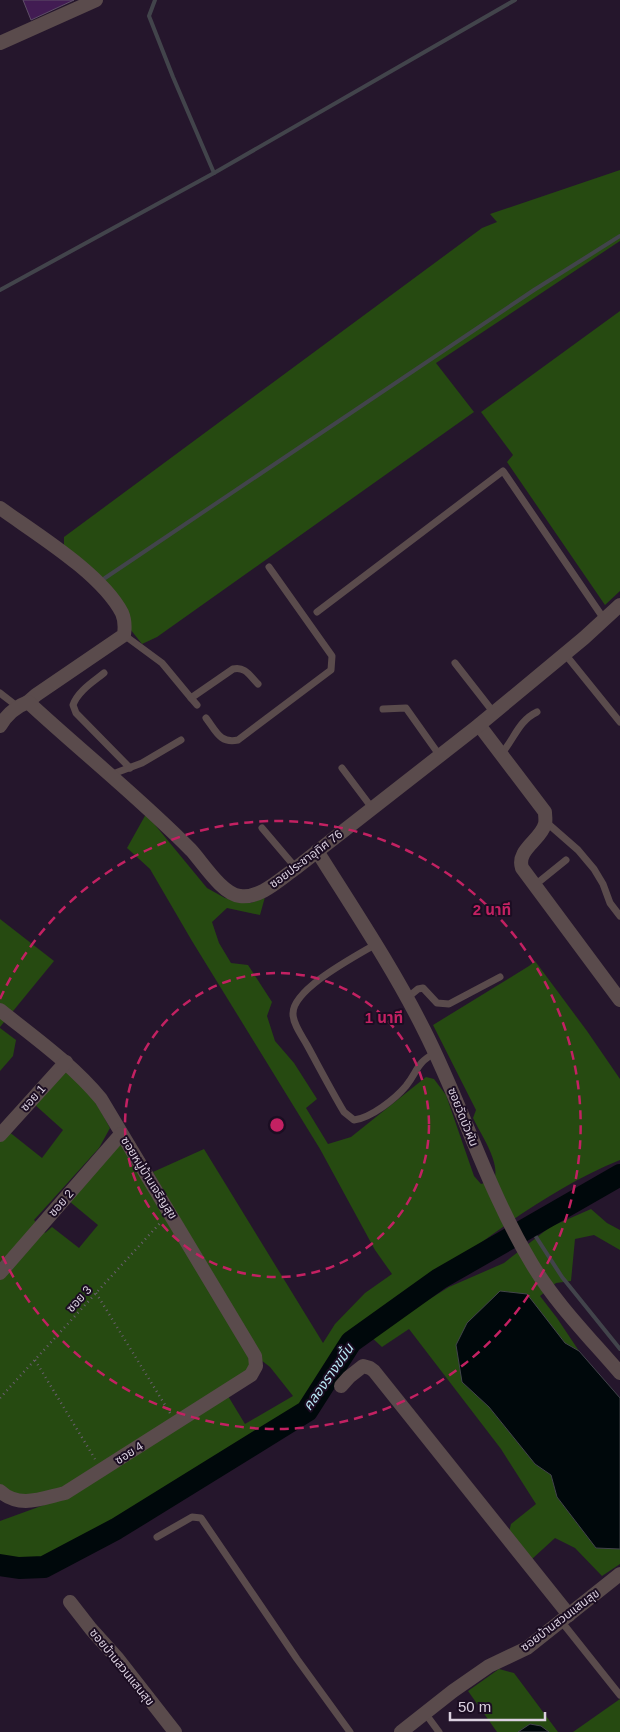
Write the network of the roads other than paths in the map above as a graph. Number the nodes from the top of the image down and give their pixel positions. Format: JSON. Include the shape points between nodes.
{"nodes":[{"id":1,"x":96,"y":0,"type":"edge"},
{"id":2,"x":0,"y":43,"type":"edge"},
{"id":3,"x":0,"y":508,"type":"edge"},
{"id":4,"x":269,"y":567,"type":"dead end"},
{"id":5,"x":620,"y":605,"type":"edge"},
{"id":6,"x":317,"y":612,"type":"dead end"},
{"id":7,"x":604,"y":619,"type":"junction"},
{"id":8,"x":124,"y":635,"type":"junction"},
{"id":9,"x":565,"y":654,"type":"junction"},
{"id":10,"x":455,"y":663,"type":"dead end"},
{"id":11,"x":104,"y":673,"type":"dead end"},
{"id":12,"x":258,"y":684,"type":"dead end"},
{"id":13,"x":0,"y":693,"type":"edge"},
{"id":14,"x":191,"y":698,"type":"junction"},
{"id":15,"x":23,"y":704,"type":"junction"},
{"id":16,"x":197,"y":706,"type":"dead end"},
{"id":17,"x":383,"y":709,"type":"dead end"},
{"id":18,"x":537,"y":712,"type":"dead end"},
{"id":19,"x":494,"y":713,"type":"junction"},
{"id":20,"x":206,"y":718,"type":"dead end"},
{"id":21,"x":620,"y":722,"type":"edge"},
{"id":22,"x":479,"y":725,"type":"junction"},
{"id":23,"x":0,"y":726,"type":"edge"},
{"id":24,"x":181,"y":740,"type":"dead end"},
{"id":25,"x":501,"y":754,"type":"junction"},
{"id":26,"x":440,"y":756,"type":"junction"},
{"id":27,"x":130,"y":768,"type":"junction"},
{"id":28,"x":342,"y":768,"type":"dead end"},
{"id":29,"x":110,"y":775,"type":"junction"},
{"id":30,"x":372,"y":808,"type":"junction"},
{"id":31,"x":546,"y":822,"type":"junction"},
{"id":32,"x":262,"y":828,"type":"dead end"},
{"id":33,"x":317,"y":851,"type":"junction"},
{"id":34,"x":566,"y":860,"type":"dead end"},
{"id":35,"x":296,"y":868,"type":"junction"},
{"id":36,"x":535,"y":885,"type":"junction"},
{"id":37,"x":620,"y":916,"type":"edge"},
{"id":38,"x":376,"y":944,"type":"junction"},
{"id":39,"x":500,"y":977,"type":"dead end"},
{"id":40,"x":407,"y":998,"type":"junction"},
{"id":41,"x":620,"y":1000,"type":"edge"},
{"id":42,"x":0,"y":1010,"type":"edge"},
{"id":43,"x":435,"y":1054,"type":"junction"},
{"id":44,"x":66,"y":1062,"type":"junction"},
{"id":45,"x":121,"y":1134,"type":"junction"},
{"id":46,"x":0,"y":1135,"type":"edge"},
{"id":47,"x":0,"y":1273,"type":"edge"},
{"id":48,"x":620,"y":1373,"type":"edge"},
{"id":49,"x":251,"y":1375,"type":"joint"},
{"id":50,"x":342,"y":1386,"type":"dead end"},
{"id":51,"x":0,"y":1491,"type":"edge"},
{"id":52,"x":157,"y":1536,"type":"dead end"},
{"id":53,"x":620,"y":1574,"type":"edge"},
{"id":54,"x":70,"y":1602,"type":"dead end"},
{"id":55,"x":565,"y":1618,"type":"junction"},
{"id":56,"x":620,"y":1695,"type":"edge"},
{"id":57,"x":425,"y":1713,"type":"junction"},
{"id":58,"x":174,"y":1732,"type":"edge"},
{"id":59,"x":350,"y":1732,"type":"edge"},
{"id":60,"x":401,"y":1732,"type":"edge"},
{"id":61,"x":439,"y":1732,"type":"edge"}],
"edges":[{"from":1,"to":2,"type":"street"},
{"from":3,"to":8,"type":"street","via":[[96,580],[122,614]]},
{"from":4,"to":20,"type":"lane","via":[[332,656],[331,670],[238,740],[228,742],[220,738]]},
{"from":5,"to":7,"type":"street","name":"ซอยประชาอุทิศ 76"},
{"from":6,"to":7,"type":"lane","via":[[503,471]]},
{"from":7,"to":9,"type":"street","name":"ซอยประชาอุทิศ 76"},
{"from":8,"to":14,"type":"lane","via":[[162,663]]},
{"from":8,"to":15,"type":"street"},
{"from":9,"to":19,"type":"street","name":"ซอยประชาอุทิศ 76"},
{"from":9,"to":21,"type":"lane"},
{"from":10,"to":19,"type":"lane"},
{"from":11,"to":27,"type":"lane","via":[[75,699],[73,705],[76,713]]},
{"from":12,"to":14,"type":"lane","via":[[240,667],[233,668]]},
{"from":13,"to":15,"type":"lane"},
{"from":14,"to":16,"type":"lane"},
{"from":15,"to":23,"type":"street"},
{"from":15,"to":29,"type":"street","name":"ซอยประชาอุทิศ 76"},
{"from":17,"to":26,"type":"lane","via":[[406,708]]},
{"from":18,"to":25,"type":"lane","via":[[520,724]]},
{"from":19,"to":22,"type":"street","name":"ซอยประชาอุทิศ 76"},
{"from":22,"to":25,"type":"street"},
{"from":22,"to":26,"type":"street","name":"ซอยประชาอุทิศ 76"},
{"from":24,"to":27,"type":"lane"},
{"from":25,"to":31,"type":"street","via":[[545,812]]},
{"from":26,"to":30,"type":"street","name":"ซอยประชาอุทิศ 76"},
{"from":27,"to":29,"type":"lane"},
{"from":28,"to":30,"type":"lane"},
{"from":29,"to":35,"type":"street","name":"ซอยประชาอุทิศ 76","via":[[164,823],[225,889],[239,896],[253,896]]},
{"from":30,"to":33,"type":"street","name":"ซอยประชาอุทิศ 76"},
{"from":31,"to":36,"type":"street","via":[[520,862]]},
{"from":31,"to":37,"type":"lane","via":[[594,869]]},
{"from":32,"to":35,"type":"lane"},
{"from":33,"to":35,"type":"street","name":"ซอยประชาอุทิศ 76"},
{"from":33,"to":38,"type":"street","name":"ซอยวัดบัวผัน"},
{"from":34,"to":36,"type":"lane"},
{"from":36,"to":41,"type":"street"},
{"from":38,"to":40,"type":"street","name":"ซอยวัดบัวผัน"},
{"from":38,"to":43,"type":"lane","via":[[335,968],[304,992],[295,1004],[293,1014],[299,1030],[344,1112],[354,1120],[378,1111],[406,1086],[419,1065]]},
{"from":39,"to":40,"type":"lane","via":[[449,1004],[437,1003],[423,988]]},
{"from":40,"to":43,"type":"street","name":"ซอยวัดบัวผัน"},
{"from":42,"to":44,"type":"street","name":"ซอยหมู่บ้านเจริญสุข"},
{"from":43,"to":48,"type":"street","name":"ซอยวัดบัวผัน","via":[[486,1176],[518,1239],[552,1294]]},
{"from":44,"to":45,"type":"street","name":"ซอยหมู่บ้านเจริญสุข","via":[[101,1099]]},
{"from":44,"to":46,"type":"street","name":"ซอย 1"},
{"from":45,"to":47,"type":"street","name":"ซอย 2"},
{"from":45,"to":49,"type":"street","name":"ซอยหมู่บ้านเจริญสุข","via":[[255,1356],[256,1366]]},
{"from":49,"to":51,"type":"street","name":"ซอย 4","via":[[65,1492],[19,1502]]},
{"from":50,"to":55,"type":"street","via":[[363,1366],[374,1371]]},
{"from":52,"to":59,"type":"lane","via":[[192,1517],[197,1516],[204,1521],[297,1660]]},
{"from":53,"to":55,"type":"street","name":"ซอยบ้านสวนแสนสุข"},
{"from":54,"to":58,"type":"street","name":"ซอยบ้านสวนแสนสุข"},
{"from":55,"to":56,"type":"lane"},
{"from":55,"to":57,"type":"street","name":"ซอยบ้านสวนแสนสุข","via":[[526,1648],[489,1666]]},
{"from":57,"to":60,"type":"street","name":"ซอยบ้านสวนแสนสุข"},
{"from":57,"to":61,"type":"lane"}]}
